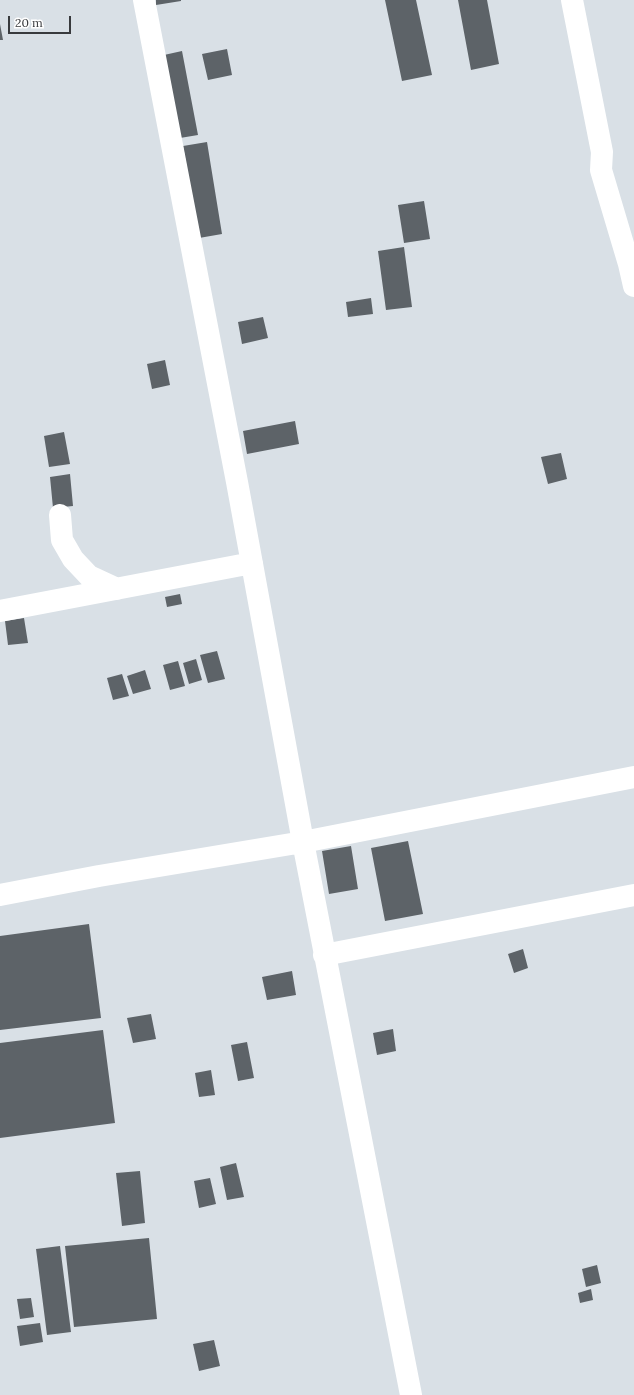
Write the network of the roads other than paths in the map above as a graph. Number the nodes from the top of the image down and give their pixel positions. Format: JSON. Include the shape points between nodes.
{"nodes":[{"id":1,"x":144,"y":0,"type":"edge"},
{"id":2,"x":572,"y":0,"type":"edge"},
{"id":3,"x":634,"y":286,"type":"edge"},
{"id":4,"x":60,"y":514,"type":"dead end"},
{"id":5,"x":252,"y":563,"type":"junction"},
{"id":6,"x":117,"y":589,"type":"junction"},
{"id":7,"x":0,"y":611,"type":"edge"},
{"id":8,"x":634,"y":777,"type":"edge"},
{"id":9,"x":302,"y":842,"type":"junction"},
{"id":10,"x":0,"y":895,"type":"edge"},
{"id":11,"x":634,"y":895,"type":"edge"},
{"id":12,"x":324,"y":955,"type":"junction"},
{"id":13,"x":411,"y":1395,"type":"edge"}],
"edges":[{"from":1,"to":5,"type":"street"},
{"from":2,"to":3,"type":"street","via":[[602,152],[601,170]]},
{"from":4,"to":6,"type":"street","via":[[62,540],[73,559],[89,576]]},
{"from":5,"to":6,"type":"street"},
{"from":5,"to":9,"type":"street"},
{"from":6,"to":7,"type":"street"},
{"from":8,"to":9,"type":"street"},
{"from":9,"to":10,"type":"street"},
{"from":9,"to":12,"type":"street"},
{"from":11,"to":12,"type":"street"},
{"from":12,"to":13,"type":"street"}]}
